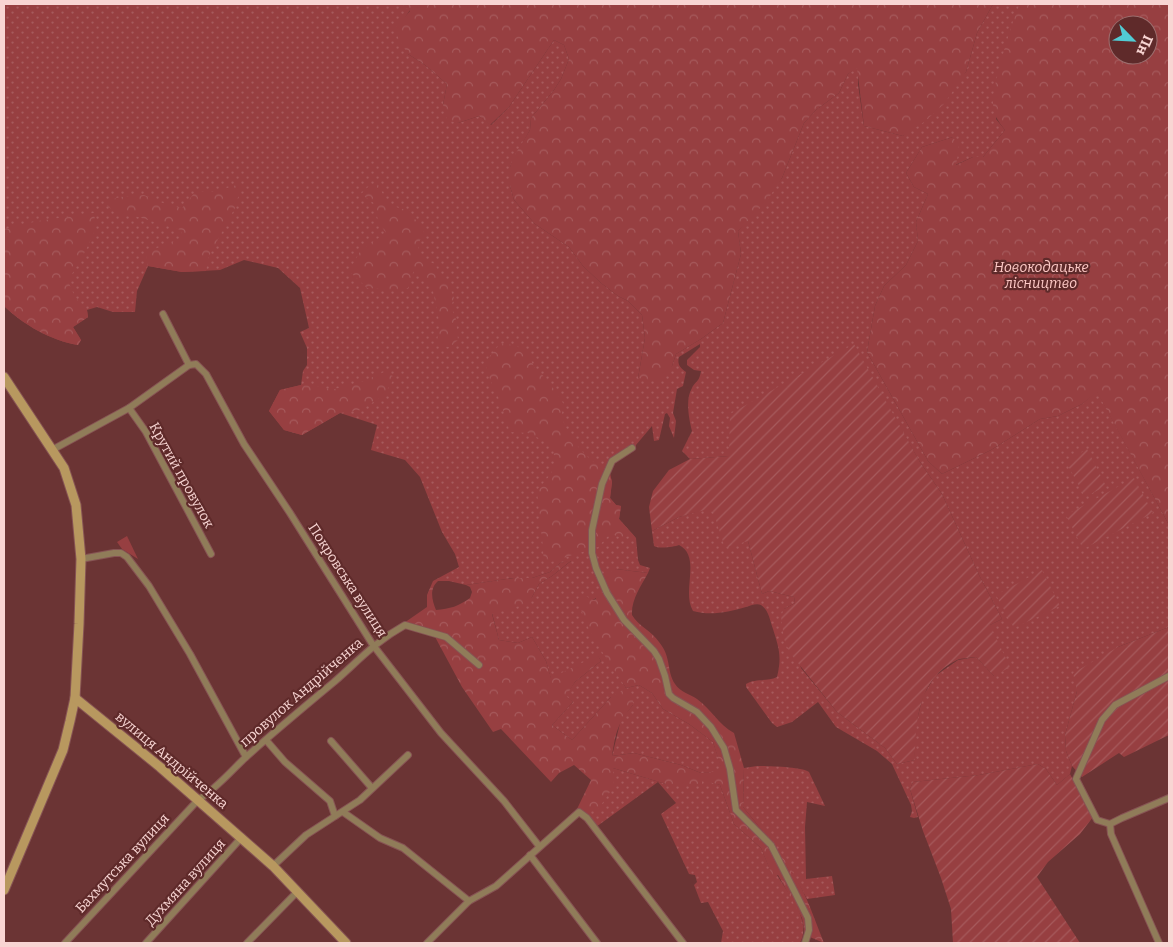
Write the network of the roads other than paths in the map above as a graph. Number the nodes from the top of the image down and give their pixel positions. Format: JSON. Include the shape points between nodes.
{"nodes":[{"id":1,"x":163,"y":314,"type":"dead end"},
{"id":2,"x":189,"y":365,"type":"junction"},
{"id":3,"x":4,"y":377,"type":"edge"},
{"id":4,"x":130,"y":408,"type":"junction"},
{"id":5,"x":632,"y":448,"type":"dead end"},
{"id":6,"x":52,"y":450,"type":"junction"},
{"id":7,"x":211,"y":554,"type":"dead end"},
{"id":8,"x":81,"y":560,"type":"junction"},
{"id":9,"x":373,"y":645,"type":"junction"},
{"id":10,"x":479,"y":665,"type":"dead end"},
{"id":11,"x":1169,"y":676,"type":"edge"},
{"id":12,"x":75,"y":698,"type":"junction"},
{"id":13,"x":266,"y":740,"type":"junction"},
{"id":14,"x":331,"y":741,"type":"dead end"},
{"id":15,"x":408,"y":755,"type":"dead end"},
{"id":16,"x":246,"y":757,"type":"junction"},
{"id":17,"x":372,"y":788,"type":"junction"},
{"id":18,"x":1169,"y":798,"type":"edge"},
{"id":19,"x":198,"y":800,"type":"junction"},
{"id":20,"x":343,"y":812,"type":"junction"},
{"id":21,"x":335,"y":816,"type":"junction"},
{"id":22,"x":1110,"y":824,"type":"junction"},
{"id":23,"x":242,"y":837,"type":"junction"},
{"id":24,"x":539,"y":846,"type":"junction"},
{"id":25,"x":530,"y":855,"type":"junction"},
{"id":26,"x":273,"y":866,"type":"junction"},
{"id":27,"x":4,"y":890,"type":"edge"},
{"id":28,"x":298,"y":891,"type":"junction"},
{"id":29,"x":469,"y":901,"type":"junction"},
{"id":30,"x":64,"y":943,"type":"edge"},
{"id":31,"x":146,"y":943,"type":"edge"},
{"id":32,"x":247,"y":943,"type":"edge"},
{"id":33,"x":346,"y":943,"type":"edge"},
{"id":34,"x":427,"y":943,"type":"edge"},
{"id":35,"x":597,"y":943,"type":"edge"},
{"id":36,"x":683,"y":943,"type":"edge"},
{"id":37,"x":805,"y":943,"type":"edge"},
{"id":38,"x":1159,"y":943,"type":"edge"}],
"edges":[{"from":1,"to":2,"type":"street","name":"Покровська вулиця"},
{"from":2,"to":4,"type":"street"},
{"from":2,"to":9,"type":"street","name":"Покровська вулиця","via":[[196,364],[206,374],[240,437]]},
{"from":3,"to":6,"type":"street"},
{"from":4,"to":6,"type":"street"},
{"from":4,"to":7,"type":"street","name":"Крутий провулок"},
{"from":5,"to":37,"type":"street","via":[[612,461],[602,484],[592,536],[596,568],[624,620],[654,651],[669,694],[697,712],[724,748],[736,810],[771,845],[808,918],[810,930]]},
{"from":6,"to":8,"type":"street","via":[[64,468],[74,496]]},
{"from":8,"to":12,"type":"street"},
{"from":8,"to":16,"type":"street","via":[[114,552],[127,557],[149,586],[190,654]]},
{"from":9,"to":10,"type":"street","name":"провулок Андрійченка","via":[[406,625],[446,637]]},
{"from":9,"to":13,"type":"street","name":"провулок Андрійченка"},
{"from":9,"to":24,"type":"street","name":"Покровська вулиця","via":[[441,733],[504,801]]},
{"from":11,"to":22,"type":"street","via":[[1108,712],[1076,780],[1096,820]]},
{"from":12,"to":19,"type":"street","name":"вулиця Андрійченка"},
{"from":12,"to":27,"type":"street","via":[[63,750]]},
{"from":13,"to":16,"type":"street","name":"провулок Андрійченка"},
{"from":13,"to":21,"type":"street","via":[[285,762],[330,801]]},
{"from":14,"to":17,"type":"street"},
{"from":15,"to":17,"type":"street"},
{"from":16,"to":19,"type":"street","name":"провулок Андрійченка"},
{"from":17,"to":20,"type":"street"},
{"from":18,"to":22,"type":"street"},
{"from":19,"to":23,"type":"street","name":"вулиця Андрійченка"},
{"from":19,"to":30,"type":"street","name":"Бахмутська вулиця"},
{"from":20,"to":21,"type":"street"},
{"from":20,"to":29,"type":"street","via":[[380,838],[403,848]]},
{"from":21,"to":26,"type":"street","via":[[306,835]]},
{"from":22,"to":38,"type":"street","via":[[1111,834]]},
{"from":23,"to":26,"type":"street","name":"вулиця Андрійченка"},
{"from":23,"to":31,"type":"street","name":"Духмяна вулиця"},
{"from":24,"to":25,"type":"street"},
{"from":24,"to":36,"type":"street","via":[[579,812],[587,818]]},
{"from":25,"to":29,"type":"street","via":[[496,886]]},
{"from":25,"to":35,"type":"street"},
{"from":26,"to":28,"type":"street","name":"вулиця Андрійченка"},
{"from":28,"to":32,"type":"street"},
{"from":28,"to":33,"type":"street","name":"вулиця Андрійченка"},
{"from":29,"to":34,"type":"street"}]}
